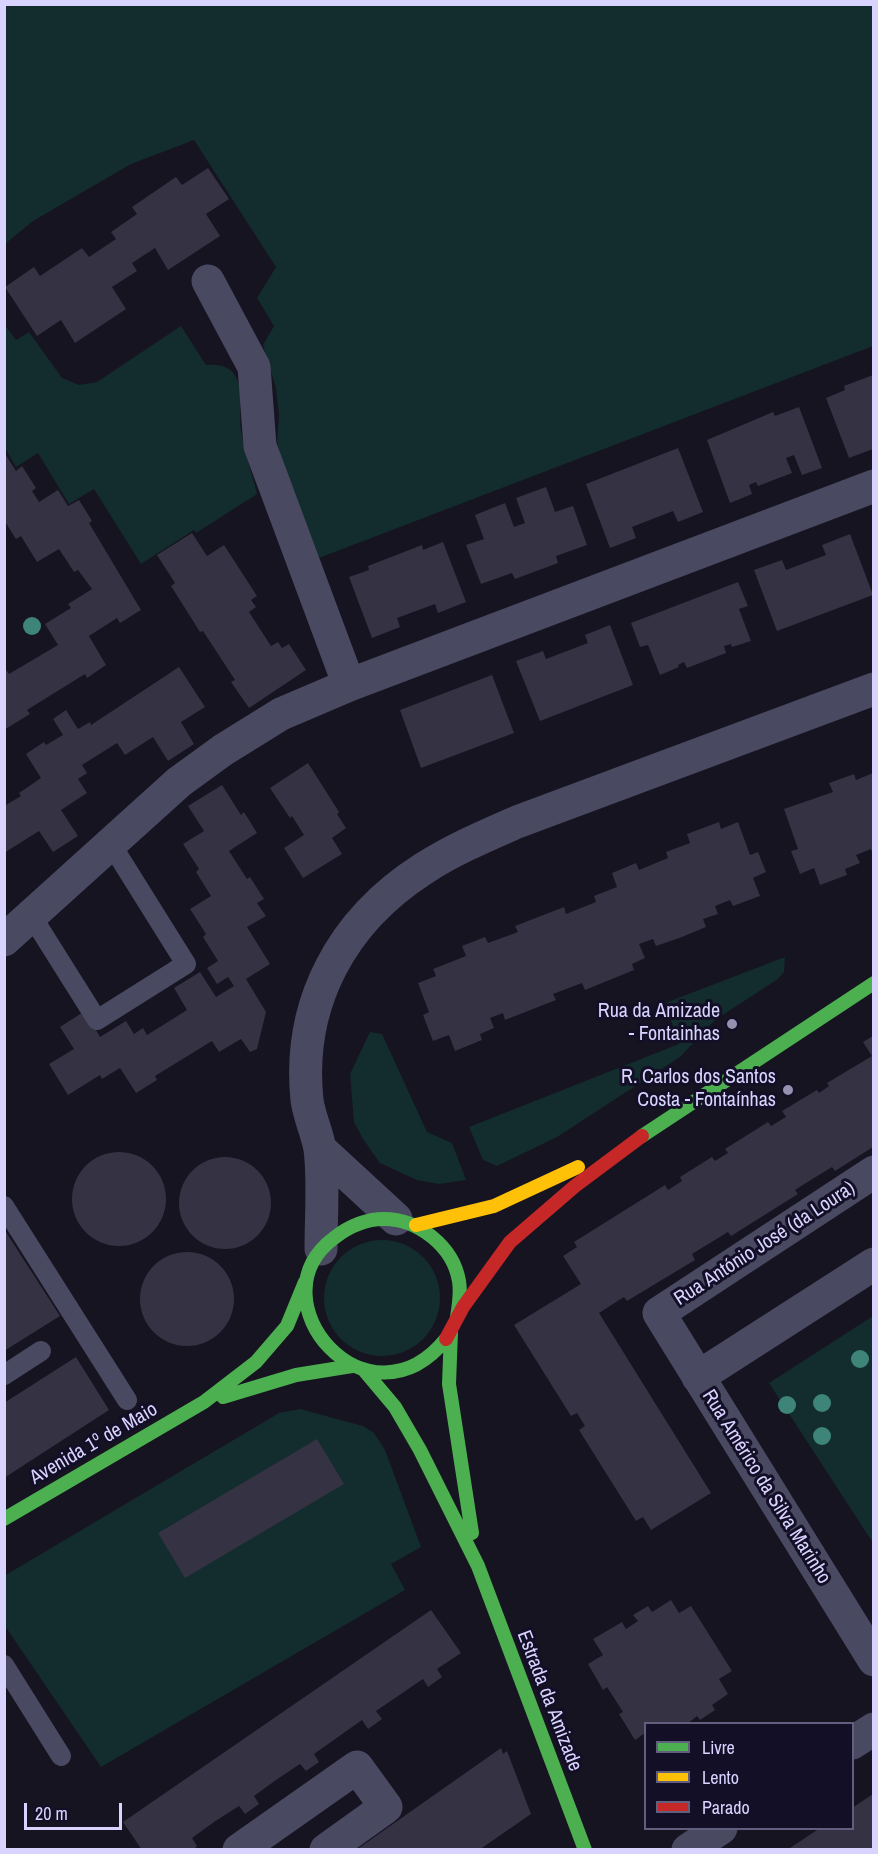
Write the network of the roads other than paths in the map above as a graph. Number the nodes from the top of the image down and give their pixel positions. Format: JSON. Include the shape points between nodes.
{"nodes":[{"id":1,"x":208,"y":281,"type":"dead end"},
{"id":2,"x":873,"y":486,"type":"edge"},
{"id":3,"x":349,"y":685,"type":"junction"},
{"id":4,"x":873,"y":689,"type":"edge"},
{"id":5,"x":111,"y":844,"type":"junction"},
{"id":6,"x":32,"y":915,"type":"junction"},
{"id":7,"x":4,"y":940,"type":"edge"},
{"id":8,"x":873,"y":983,"type":"edge"},
{"id":9,"x":623,"y":1147,"type":"junction"},
{"id":10,"x":320,"y":1149,"type":"junction"},
{"id":11,"x":872,"y":1176,"type":"edge"},
{"id":12,"x":4,"y":1206,"type":"edge"},
{"id":13,"x":406,"y":1222,"type":"junction"},
{"id":14,"x":321,"y":1249,"type":"junction"},
{"id":15,"x":873,"y":1264,"type":"edge"},
{"id":16,"x":307,"y":1278,"type":"junction"},
{"id":17,"x":659,"y":1313,"type":"joint"},
{"id":18,"x":458,"y":1317,"type":"junction"},
{"id":19,"x":451,"y":1332,"type":"junction"},
{"id":20,"x":41,"y":1351,"type":"dead end"},
{"id":21,"x":358,"y":1368,"type":"junction"},
{"id":22,"x":4,"y":1375,"type":"edge"},
{"id":23,"x":698,"y":1377,"type":"junction"},
{"id":24,"x":127,"y":1400,"type":"dead end"},
{"id":25,"x":204,"y":1402,"type":"junction"},
{"id":26,"x":4,"y":1519,"type":"edge"},
{"id":27,"x":478,"y":1566,"type":"junction"},
{"id":28,"x":873,"y":1660,"type":"edge"},
{"id":29,"x":4,"y":1665,"type":"edge"},
{"id":30,"x":873,"y":1729,"type":"edge"},
{"id":31,"x":854,"y":1742,"type":"edge"},
{"id":32,"x":61,"y":1756,"type":"dead end"},
{"id":33,"x":718,"y":1830,"type":"edge"},
{"id":34,"x":240,"y":1850,"type":"edge"},
{"id":35,"x":326,"y":1850,"type":"edge"},
{"id":36,"x":585,"y":1850,"type":"edge"},
{"id":37,"x":688,"y":1850,"type":"edge"}],
"edges":[{"from":1,"to":3,"type":"street","via":[[254,367],[260,446]]},
{"from":2,"to":3,"type":"street"},
{"from":3,"to":5,"type":"street","via":[[281,714],[223,750],[179,782]]},
{"from":4,"to":10,"type":"street","via":[[517,822],[422,869],[384,899],[351,935],[328,970],[312,1014],[307,1101]]},
{"from":5,"to":6,"type":"street"},
{"from":5,"to":6,"type":"lane","via":[[186,964],[97,1020]]},
{"from":6,"to":7,"type":"street"},
{"from":8,"to":9,"type":"main road"},
{"from":9,"to":13,"type":"main road","via":[[494,1206]]},
{"from":9,"to":18,"type":"main road","via":[[507,1245]]},
{"from":10,"to":13,"type":"street"},
{"from":10,"to":14,"type":"street"},
{"from":11,"to":17,"type":"street","name":"Rua António José (da Loura)"},
{"from":12,"to":24,"type":"lane"},
{"from":13,"to":14,"type":"main road","via":[[368,1219],[342,1230]]},
{"from":13,"to":18,"type":"main road","via":[[434,1237],[448,1253],[457,1273]]},
{"from":14,"to":16,"type":"main road"},
{"from":15,"to":23,"type":"street"},
{"from":16,"to":21,"type":"main road","via":[[306,1305],[314,1330],[330,1351]]},
{"from":16,"to":25,"type":"main road","name":"Avenida 1º de Maio","via":[[287,1326],[256,1362]]},
{"from":17,"to":23,"type":"street","name":"Rua Américo da Silva Marinho"},
{"from":18,"to":19,"type":"main road"},
{"from":19,"to":21,"type":"main road","via":[[435,1352],[414,1366],[388,1372]]},
{"from":19,"to":27,"type":"main road","via":[[449,1384]]},
{"from":20,"to":22,"type":"lane"},
{"from":21,"to":25,"type":"main road","name":"Avenida 1º de Maio","via":[[296,1375]]},
{"from":21,"to":27,"type":"main road","via":[[395,1407]]},
{"from":23,"to":28,"type":"street","name":"Rua Américo da Silva Marinho"},
{"from":25,"to":26,"type":"main road","name":"Avenida 1º de Maio"},
{"from":27,"to":36,"type":"main road","name":"Estrada da Amizade"},
{"from":29,"to":32,"type":"lane"},
{"from":30,"to":31,"type":"street"},
{"from":33,"to":37,"type":"street"},
{"from":34,"to":35,"type":"street","via":[[357,1767],[386,1807]]}]}
